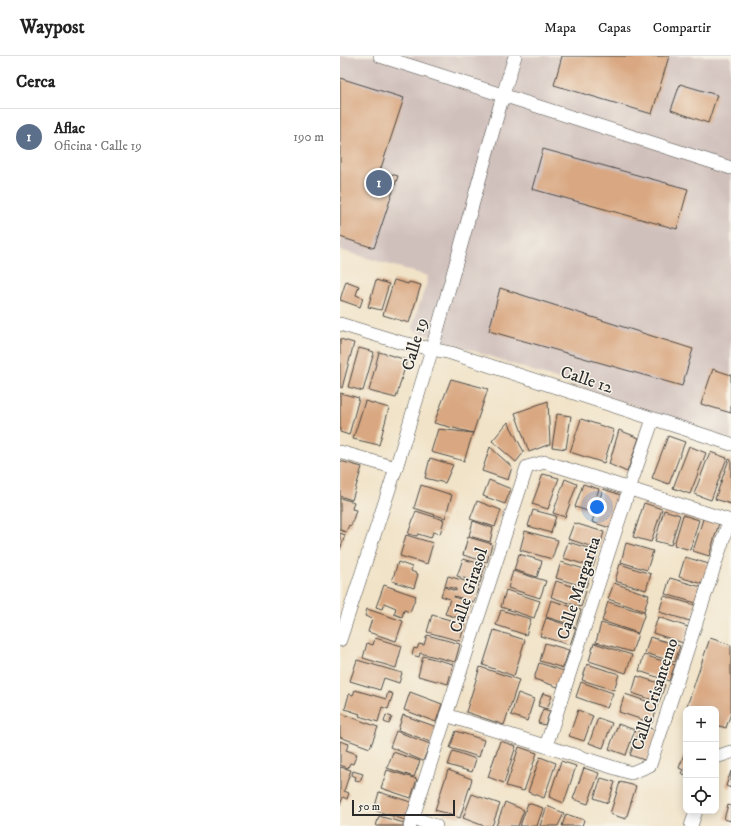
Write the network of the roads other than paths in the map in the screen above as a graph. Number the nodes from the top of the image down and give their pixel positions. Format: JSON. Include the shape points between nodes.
{"nodes":[{"id":1,"x":380,"y":56,"type":"edge"},
{"id":2,"x":515,"y":56,"type":"edge"},
{"id":3,"x":503,"y":95,"type":"junction"},
{"id":4,"x":731,"y":168,"type":"edge"},
{"id":5,"x":340,"y":324,"type":"edge"},
{"id":6,"x":432,"y":349,"type":"junction"},
{"id":7,"x":653,"y":419,"type":"junction"},
{"id":8,"x":731,"y":444,"type":"edge"},
{"id":9,"x":340,"y":452,"type":"edge"},
{"id":10,"x":396,"y":468,"type":"junction"},
{"id":11,"x":629,"y":489,"type":"junction"},
{"id":12,"x":730,"y":521,"type":"edge"},
{"id":13,"x":340,"y":640,"type":"edge"},
{"id":14,"x":446,"y":715,"type":"junction"},
{"id":15,"x":546,"y":746,"type":"junction"},
{"id":16,"x":731,"y":752,"type":"edge"},
{"id":17,"x":719,"y":756,"type":"edge"},
{"id":18,"x":695,"y":814,"type":"edge"},
{"id":19,"x":412,"y":822,"type":"edge"},
{"id":20,"x":436,"y":826,"type":"edge"},
{"id":21,"x":691,"y":826,"type":"edge"}],
"edges":[{"from":1,"to":3,"type":"street"},
{"from":2,"to":3,"type":"street","name":"Calle 19"},
{"from":3,"to":4,"type":"street"},
{"from":3,"to":6,"type":"street","name":"Calle 19"},
{"from":5,"to":6,"type":"street","name":"Calle 12"},
{"from":6,"to":7,"type":"street","name":"Calle 12"},
{"from":6,"to":10,"type":"street","name":"Calle 19"},
{"from":7,"to":8,"type":"street","name":"Calle 12"},
{"from":7,"to":11,"type":"street","name":"Calle Margarita"},
{"from":9,"to":10,"type":"street"},
{"from":10,"to":13,"type":"street","name":"Calle 19"},
{"from":11,"to":12,"type":"street"},
{"from":11,"to":14,"type":"street","name":"Calle Girasol","via":[[545,462],[527,467]]},
{"from":11,"to":15,"type":"street","name":"Calle Margarita"},
{"from":12,"to":15,"type":"street","name":"Calle Crisantemo","via":[[650,765],[631,773]]},
{"from":14,"to":15,"type":"street","name":"Calle Crisantemo"},
{"from":14,"to":19,"type":"street","name":"Calle Girasol"},
{"from":16,"to":17,"type":"street"},
{"from":18,"to":21,"type":"street"},
{"from":19,"to":20,"type":"street"}]}
